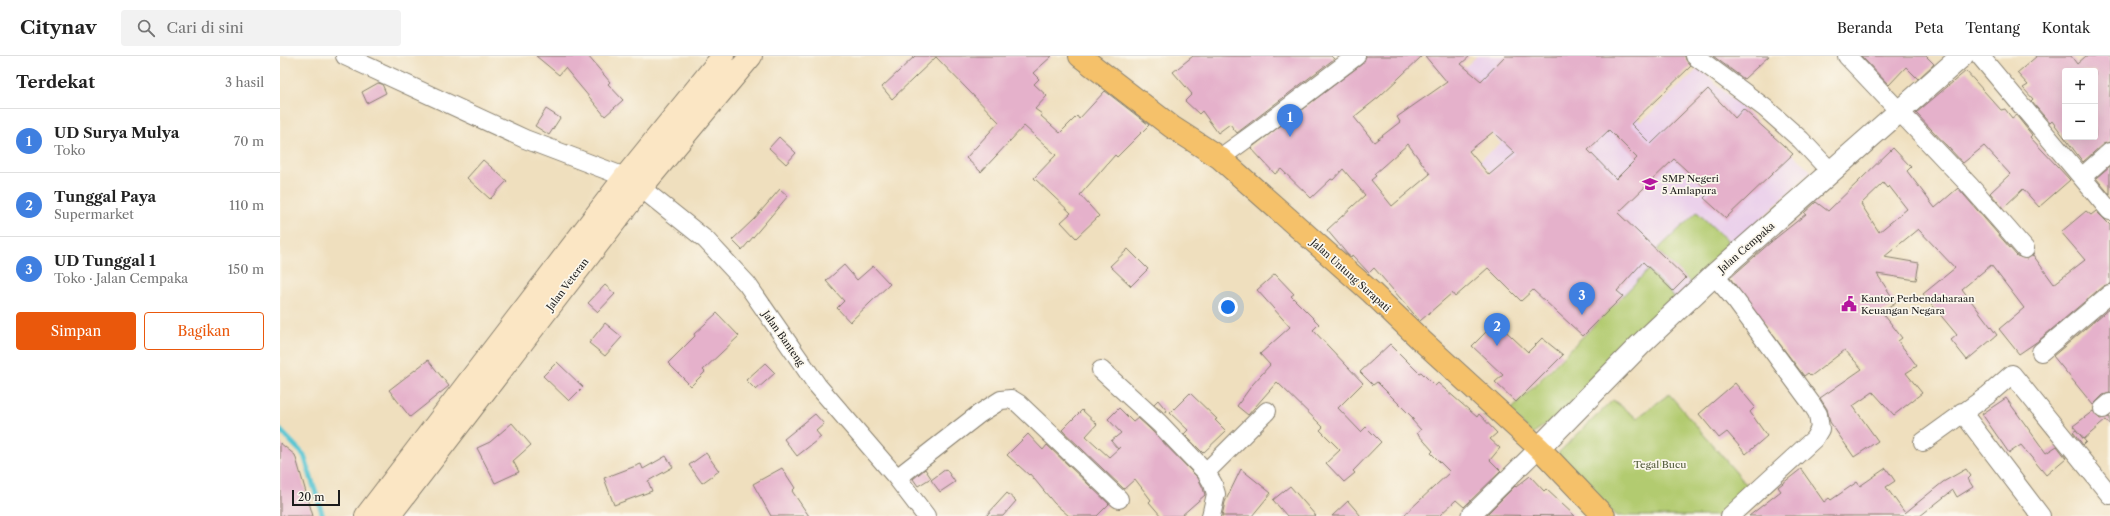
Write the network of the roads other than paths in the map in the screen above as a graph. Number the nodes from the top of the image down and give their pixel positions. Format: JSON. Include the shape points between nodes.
{"nodes":[{"id":1,"x":345,"y":56,"type":"edge"},
{"id":2,"x":722,"y":56,"type":"edge"},
{"id":3,"x":750,"y":56,"type":"edge"},
{"id":4,"x":1080,"y":56,"type":"edge"},
{"id":5,"x":1356,"y":56,"type":"edge"},
{"id":6,"x":1695,"y":56,"type":"edge"},
{"id":7,"x":1846,"y":56,"type":"edge"},
{"id":8,"x":1962,"y":56,"type":"edge"},
{"id":9,"x":1980,"y":56,"type":"edge"},
{"id":10,"x":1899,"y":110,"type":"junction"},
{"id":11,"x":2110,"y":152,"type":"edge"},
{"id":12,"x":1220,"y":158,"type":"junction"},
{"id":13,"x":1831,"y":172,"type":"junction"},
{"id":14,"x":2082,"y":177,"type":"junction"},
{"id":15,"x":633,"y":182,"type":"junction"},
{"id":16,"x":2110,"y":211,"type":"edge"},
{"id":17,"x":2025,"y":248,"type":"dead end"},
{"id":18,"x":1714,"y":275,"type":"junction"},
{"id":19,"x":2110,"y":294,"type":"edge"},
{"id":20,"x":2041,"y":352,"type":"dead end"},
{"id":21,"x":1101,"y":370,"type":"dead end"},
{"id":22,"x":1267,"y":411,"type":"dead end"},
{"id":23,"x":1962,"y":412,"type":"junction"},
{"id":24,"x":1923,"y":442,"type":"dead end"},
{"id":25,"x":1539,"y":448,"type":"junction"},
{"id":26,"x":1206,"y":472,"type":"junction"},
{"id":27,"x":897,"y":478,"type":"junction"},
{"id":28,"x":2110,"y":495,"type":"edge"},
{"id":29,"x":1119,"y":499,"type":"dead end"},
{"id":30,"x":366,"y":516,"type":"edge"},
{"id":31,"x":390,"y":516,"type":"edge"},
{"id":32,"x":926,"y":516,"type":"edge"},
{"id":33,"x":1211,"y":516,"type":"edge"},
{"id":34,"x":1470,"y":516,"type":"edge"},
{"id":35,"x":1604,"y":516,"type":"edge"},
{"id":36,"x":1730,"y":516,"type":"edge"},
{"id":37,"x":2041,"y":516,"type":"edge"}],
"edges":[{"from":1,"to":15,"type":"street","name":"Jalan Banteng","via":[[525,139]]},
{"from":2,"to":15,"type":"main road","name":"Jalan Veteran"},
{"from":3,"to":15,"type":"main road","name":"Jalan Veteran"},
{"from":4,"to":12,"type":"highway","name":"Jalan Untung Surapati","via":[[1172,126]]},
{"from":5,"to":12,"type":"street"},
{"from":6,"to":13,"type":"street","via":[[1765,108],[1801,140]]},
{"from":7,"to":10,"type":"street"},
{"from":8,"to":10,"type":"street","name":"Jalan Cempaka"},
{"from":9,"to":14,"type":"street"},
{"from":10,"to":13,"type":"street","name":"Jalan Cempaka"},
{"from":10,"to":17,"type":"street"},
{"from":11,"to":14,"type":"street"},
{"from":12,"to":25,"type":"highway","name":"Jalan Untung Surapati","via":[[1371,292]]},
{"from":13,"to":18,"type":"street","name":"Jalan Cempaka"},
{"from":14,"to":16,"type":"street"},
{"from":15,"to":27,"type":"street","name":"Jalan Banteng","via":[[706,240],[747,284],[818,385]]},
{"from":15,"to":30,"type":"main road","name":"Jalan Veteran"},
{"from":15,"to":31,"type":"main road","name":"Jalan Veteran"},
{"from":18,"to":25,"type":"street","name":"Jalan Cempaka","via":[[1640,345]]},
{"from":18,"to":36,"type":"street","via":[[1811,403],[1818,414],[1820,429],[1814,439]]},
{"from":19,"to":20,"type":"street"},
{"from":21,"to":26,"type":"street","via":[[1159,423]]},
{"from":22,"to":26,"type":"street"},
{"from":23,"to":24,"type":"street"},
{"from":23,"to":28,"type":"street","via":[[1988,395],[2012,374]]},
{"from":23,"to":37,"type":"street"},
{"from":25,"to":34,"type":"street"},
{"from":25,"to":35,"type":"highway","name":"Jalan Untung Surapati"},
{"from":26,"to":33,"type":"street","via":[[1216,494]]},
{"from":27,"to":29,"type":"street","via":[[979,414],[1001,400],[1011,399]]},
{"from":27,"to":32,"type":"street","name":"Jalan Banteng"}]}
